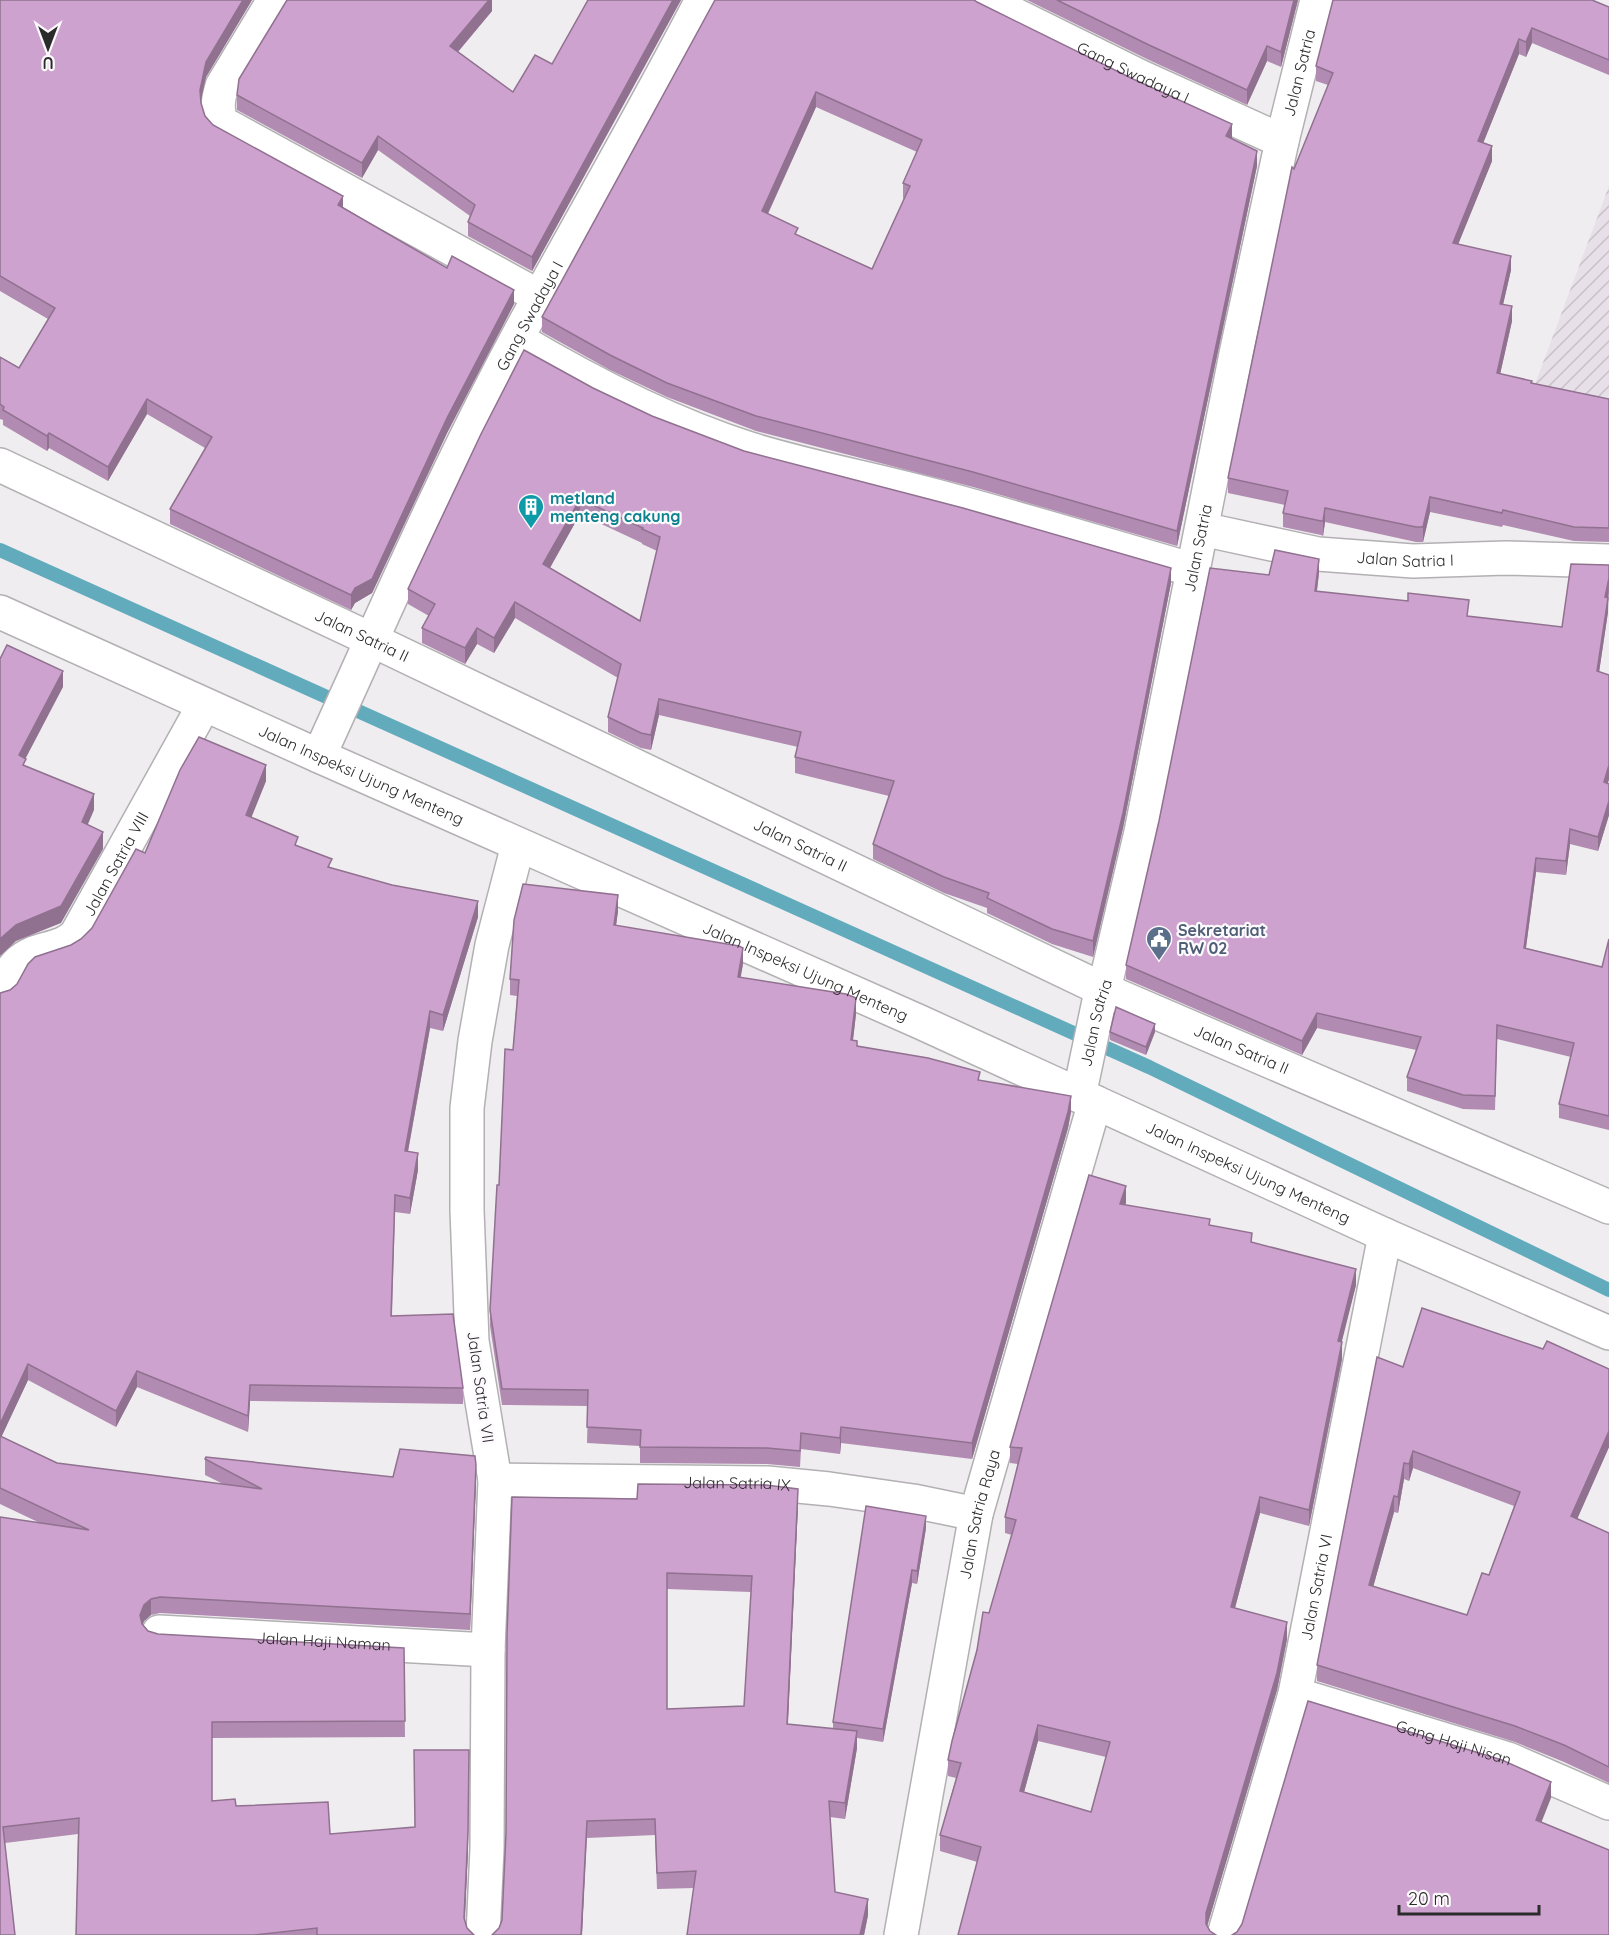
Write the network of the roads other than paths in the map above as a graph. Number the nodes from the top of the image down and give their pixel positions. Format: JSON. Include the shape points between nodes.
{"nodes":[{"id":1,"x":274,"y":0,"type":"edge"},
{"id":2,"x":702,"y":0,"type":"edge"},
{"id":3,"x":985,"y":0,"type":"edge"},
{"id":4,"x":1317,"y":0,"type":"edge"},
{"id":5,"x":1282,"y":141,"type":"junction"},
{"id":6,"x":540,"y":297,"type":"junction"},
{"id":7,"x":517,"y":339,"type":"junction"},
{"id":8,"x":0,"y":465,"type":"edge"},
{"id":9,"x":1203,"y":529,"type":"junction"},
{"id":10,"x":1609,"y":561,"type":"edge"},
{"id":11,"x":1193,"y":570,"type":"junction"},
{"id":12,"x":0,"y":612,"type":"edge"},
{"id":13,"x":372,"y":640,"type":"junction"},
{"id":14,"x":204,"y":705,"type":"junction"},
{"id":15,"x":325,"y":745,"type":"junction"},
{"id":16,"x":518,"y":845,"type":"junction"},
{"id":17,"x":0,"y":991,"type":"edge"},
{"id":18,"x":1101,"y":996,"type":"junction"},
{"id":19,"x":1085,"y":1094,"type":"junction"},
{"id":20,"x":1609,"y":1207,"type":"edge"},
{"id":21,"x":1385,"y":1235,"type":"junction"},
{"id":22,"x":1609,"y":1333,"type":"edge"},
{"id":23,"x":495,"y":1480,"type":"junction"},
{"id":24,"x":976,"y":1514,"type":"junction"},
{"id":25,"x":159,"y":1632,"type":"edge"},
{"id":26,"x":488,"y":1650,"type":"junction"},
{"id":27,"x":1295,"y":1694,"type":"junction"},
{"id":28,"x":1609,"y":1803,"type":"edge"},
{"id":29,"x":483,"y":1935,"type":"edge"},
{"id":30,"x":901,"y":1935,"type":"edge"},
{"id":31,"x":1224,"y":1935,"type":"edge"}],
"edges":[{"from":1,"to":6,"type":"street","via":[[222,86],[218,110],[222,123]]},
{"from":2,"to":6,"type":"street","name":"Gang Swadaya I"},
{"from":3,"to":5,"type":"street","name":"Gang Swadaya I"},
{"from":4,"to":5,"type":"street","name":"Jalan Satria"},
{"from":5,"to":9,"type":"street","name":"Jalan Satria"},
{"from":6,"to":7,"type":"street","name":"Gang Swadaya I"},
{"from":7,"to":11,"type":"street","via":[[630,402],[749,448],[884,481]]},
{"from":7,"to":13,"type":"street","name":"Gang Swadaya I"},
{"from":8,"to":13,"type":"street","name":"Jalan Satria II"},
{"from":9,"to":10,"type":"street","name":"Jalan Satria I","via":[[1318,554],[1413,561]]},
{"from":9,"to":11,"type":"street","name":"Jalan Satria"},
{"from":11,"to":18,"type":"street","name":"Jalan Satria","via":[[1141,832]]},
{"from":12,"to":14,"type":"street","name":"Jalan Inspeksi Ujung Menteng"},
{"from":13,"to":15,"type":"street","name":"Gang Swadaya I"},
{"from":13,"to":18,"type":"street","name":"Jalan Satria II"},
{"from":14,"to":15,"type":"street","name":"Jalan Inspeksi Ujung Menteng"},
{"from":14,"to":17,"type":"street","name":"Jalan Satria VIII","via":[[76,935],[68,943],[27,955],[16,964]]},
{"from":15,"to":16,"type":"street","name":"Jalan Inspeksi Ujung Menteng"},
{"from":16,"to":19,"type":"street","name":"Jalan Inspeksi Ujung Menteng"},
{"from":16,"to":23,"type":"street","name":"Jalan Satria VII","via":[[492,945],[474,1041],[467,1108],[472,1341]]},
{"from":18,"to":19,"type":"street","name":"Jalan Satria"},
{"from":18,"to":20,"type":"street","name":"Jalan Satria II"},
{"from":19,"to":21,"type":"street","name":"Jalan Inspeksi Ujung Menteng"},
{"from":19,"to":24,"type":"street","name":"Jalan Satria Raya"},
{"from":21,"to":22,"type":"street","name":"Jalan Inspeksi Ujung Menteng"},
{"from":21,"to":27,"type":"street","name":"Jalan Satria VI"},
{"from":23,"to":24,"type":"street","name":"Jalan Satria IX","via":[[767,1483],[903,1500]]},
{"from":23,"to":26,"type":"street","name":"Jalan Satria VII"},
{"from":24,"to":30,"type":"street","name":"Jalan Satria Raya"},
{"from":25,"to":26,"type":"street","name":"Jalan Haji Naman"},
{"from":26,"to":29,"type":"street","name":"Jalan Satria VII"},
{"from":27,"to":28,"type":"street","name":"Gang Haji Nisan","via":[[1508,1759]]},
{"from":27,"to":31,"type":"street","name":"Jalan Satria VI"}]}
